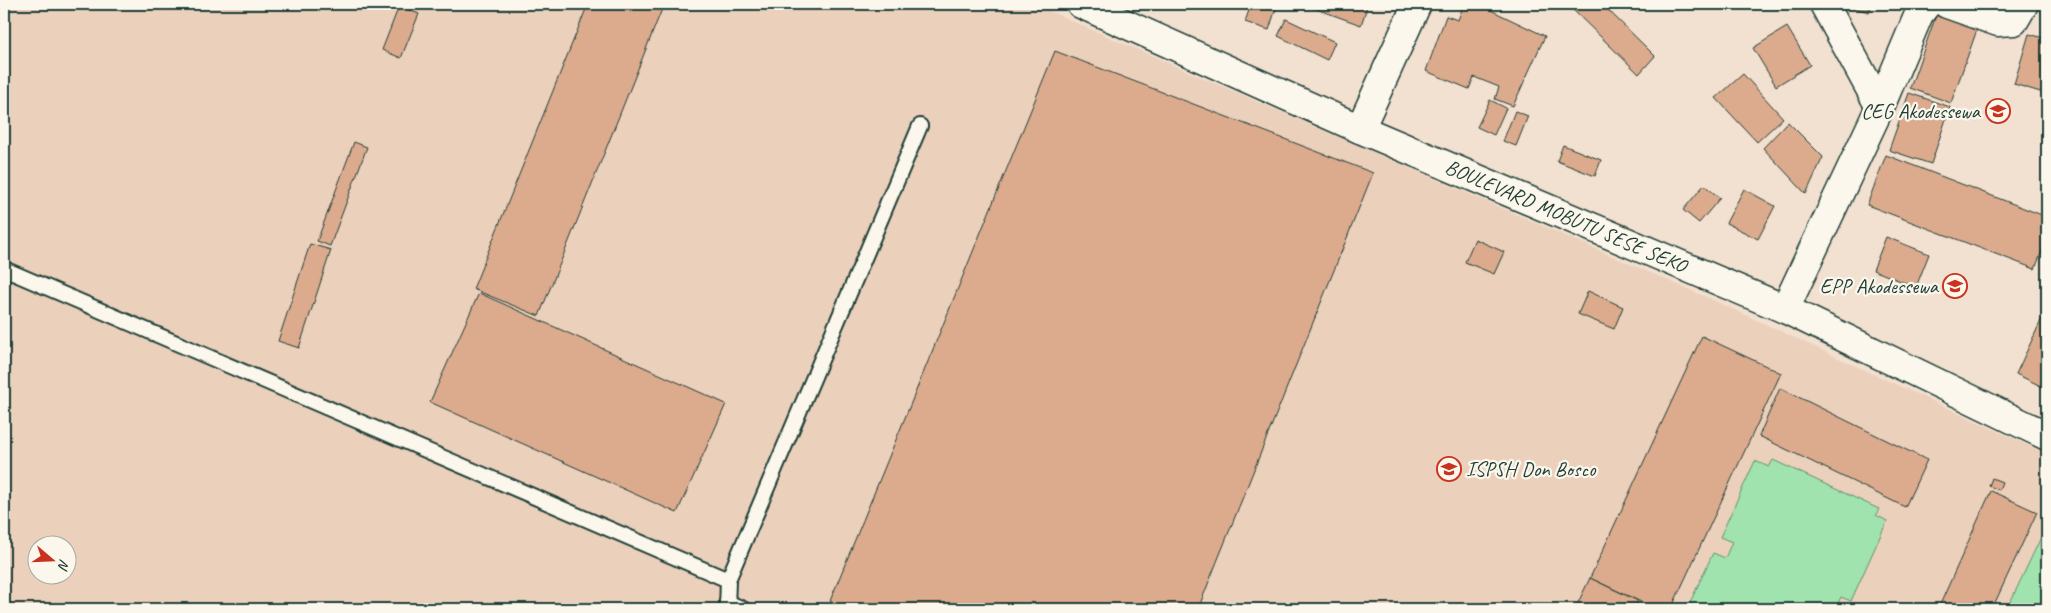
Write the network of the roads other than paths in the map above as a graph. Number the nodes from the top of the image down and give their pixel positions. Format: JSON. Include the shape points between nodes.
{"nodes":[{"id":1,"x":1418,"y":4,"type":"edge"},
{"id":2,"x":1824,"y":4,"type":"edge"},
{"id":3,"x":1927,"y":4,"type":"edge"},
{"id":4,"x":1947,"y":4,"type":"edge"},
{"id":5,"x":2024,"y":4,"type":"edge"},
{"id":6,"x":1090,"y":6,"type":"edge"},
{"id":7,"x":1880,"y":107,"type":"junction"},
{"id":8,"x":920,"y":126,"type":"dead end"},
{"id":9,"x":1360,"y":129,"type":"junction"},
{"id":10,"x":4,"y":269,"type":"edge"},
{"id":11,"x":1785,"y":309,"type":"junction"},
{"id":12,"x":2047,"y":436,"type":"edge"},
{"id":13,"x":728,"y":580,"type":"junction"},
{"id":14,"x":727,"y":606,"type":"edge"},
{"id":15,"x":743,"y":609,"type":"edge"}],
"edges":[{"from":1,"to":9,"type":"street"},
{"from":2,"to":7,"type":"street"},
{"from":3,"to":7,"type":"street","via":[[1919,14]]},
{"from":4,"to":5,"type":"street","via":[[2006,23],[2014,21]]},
{"from":6,"to":9,"type":"street","name":"BOULEVARD MOBUTU SESE SEKO"},
{"from":7,"to":11,"type":"street"},
{"from":8,"to":13,"type":"lane"},
{"from":9,"to":11,"type":"street","name":"BOULEVARD MOBUTU SESE SEKO"},
{"from":10,"to":13,"type":"lane"},
{"from":11,"to":12,"type":"street","name":"BOULEVARD MOBUTU SESE SEKO"},
{"from":13,"to":14,"type":"lane"},
{"from":14,"to":15,"type":"lane"}]}
